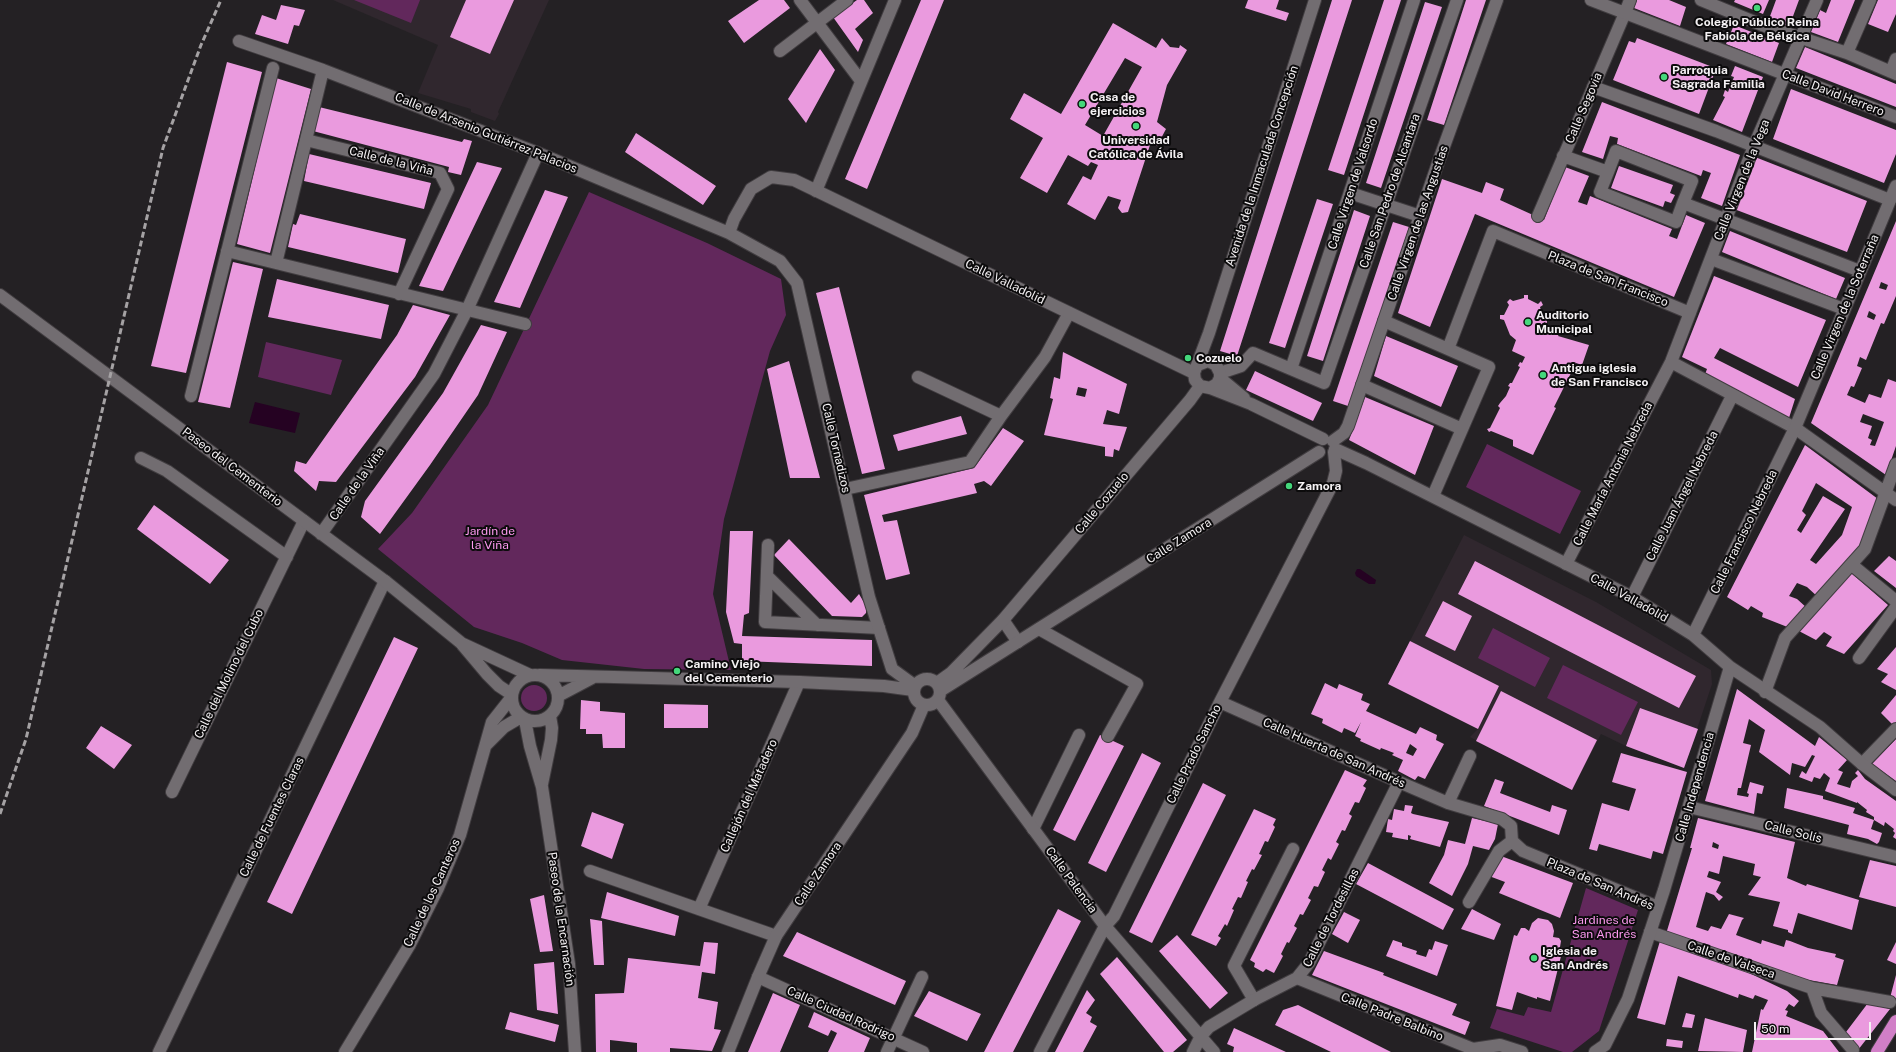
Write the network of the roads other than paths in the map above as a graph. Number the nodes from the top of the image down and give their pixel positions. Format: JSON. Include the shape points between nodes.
{"nodes":[{"id":1,"x":800,"y":0,"type":"edge"},
{"id":2,"x":847,"y":0,"type":"edge"},
{"id":3,"x":895,"y":0,"type":"edge"},
{"id":4,"x":1315,"y":0,"type":"edge"},
{"id":5,"x":1414,"y":0,"type":"edge"},
{"id":6,"x":1496,"y":0,"type":"edge"},
{"id":7,"x":1591,"y":0,"type":"edge"},
{"id":8,"x":1630,"y":0,"type":"edge"},
{"id":9,"x":1701,"y":0,"type":"edge"},
{"id":10,"x":1817,"y":0,"type":"edge"},
{"id":11,"x":1870,"y":0,"type":"edge"},
{"id":12,"x":1455,"y":1,"type":"edge"},
{"id":13,"x":1625,"y":13,"type":"junction"},
{"id":14,"x":817,"y":23,"type":"junction"},
{"id":15,"x":1801,"y":39,"type":"junction"},
{"id":16,"x":239,"y":41,"type":"dead end"},
{"id":17,"x":780,"y":51,"type":"dead end"},
{"id":18,"x":1847,"y":53,"type":"junction"},
{"id":19,"x":1896,"y":59,"type":"edge"},
{"id":20,"x":273,"y":68,"type":"dead end"},
{"id":21,"x":323,"y":70,"type":"junction"},
{"id":22,"x":1893,"y":73,"type":"edge"},
{"id":23,"x":1785,"y":74,"type":"junction"},
{"id":24,"x":861,"y":81,"type":"junction"},
{"id":25,"x":1593,"y":87,"type":"junction"},
{"id":26,"x":1896,"y":117,"type":"edge"},
{"id":27,"x":306,"y":140,"type":"junction"},
{"id":28,"x":1754,"y":146,"type":"junction"},
{"id":29,"x":538,"y":153,"type":"junction"},
{"id":30,"x":1563,"y":156,"type":"junction"},
{"id":31,"x":1608,"y":172,"type":"junction"},
{"id":32,"x":1896,"y":186,"type":"edge"},
{"id":33,"x":816,"y":191,"type":"junction"},
{"id":34,"x":1350,"y":193,"type":"junction"},
{"id":35,"x":1890,"y":200,"type":"junction"},
{"id":36,"x":1683,"y":203,"type":"junction"},
{"id":37,"x":1386,"y":205,"type":"junction"},
{"id":38,"x":1420,"y":216,"type":"junction"},
{"id":39,"x":1538,"y":216,"type":"dead end"},
{"id":40,"x":1726,"y":219,"type":"junction"},
{"id":41,"x":729,"y":233,"type":"junction"},
{"id":42,"x":227,"y":251,"type":"junction"},
{"id":43,"x":1711,"y":259,"type":"junction"},
{"id":44,"x":276,"y":263,"type":"junction"},
{"id":45,"x":1860,"y":271,"type":"junction"},
{"id":46,"x":399,"y":294,"type":"junction"},
{"id":47,"x":0,"y":295,"type":"edge"},
{"id":48,"x":1844,"y":309,"type":"junction"},
{"id":49,"x":467,"y":310,"type":"junction"},
{"id":50,"x":1690,"y":313,"type":"junction"},
{"id":51,"x":1069,"y":314,"type":"junction"},
{"id":52,"x":1384,"y":321,"type":"junction"},
{"id":53,"x":526,"y":324,"type":"dead end"},
{"id":54,"x":1448,"y":349,"type":"junction"},
{"id":55,"x":1671,"y":362,"type":"junction"},
{"id":56,"x":1200,"y":366,"type":"junction"},
{"id":57,"x":1291,"y":369,"type":"junction"},
{"id":58,"x":1220,"y":375,"type":"junction"},
{"id":59,"x":918,"y":377,"type":"dead end"},
{"id":60,"x":1362,"y":385,"type":"junction"},
{"id":61,"x":1205,"y":387,"type":"junction"},
{"id":62,"x":191,"y":396,"type":"dead end"},
{"id":63,"x":1732,"y":396,"type":"junction"},
{"id":64,"x":1251,"y":404,"type":"junction"},
{"id":65,"x":1001,"y":416,"type":"junction"},
{"id":66,"x":1795,"y":428,"type":"junction"},
{"id":67,"x":1462,"y":429,"type":"junction"},
{"id":68,"x":1327,"y":446,"type":"junction"},
{"id":69,"x":141,"y":458,"type":"dead end"},
{"id":70,"x":1896,"y":464,"type":"edge"},
{"id":71,"x":845,"y":489,"type":"junction"},
{"id":72,"x":1885,"y":492,"type":"junction"},
{"id":73,"x":1433,"y":496,"type":"junction"},
{"id":74,"x":1896,"y":500,"type":"edge"},
{"id":75,"x":304,"y":521,"type":"junction"},
{"id":76,"x":321,"y":534,"type":"junction"},
{"id":77,"x":768,"y":545,"type":"dead end"},
{"id":78,"x":287,"y":556,"type":"junction"},
{"id":79,"x":1566,"y":564,"type":"junction"},
{"id":80,"x":1852,"y":565,"type":"junction"},
{"id":81,"x":767,"y":576,"type":"junction"},
{"id":82,"x":385,"y":581,"type":"junction"},
{"id":83,"x":1632,"y":597,"type":"junction"},
{"id":84,"x":1896,"y":600,"type":"edge"},
{"id":85,"x":1896,"y":607,"type":"edge"},
{"id":86,"x":1003,"y":620,"type":"junction"},
{"id":87,"x":817,"y":625,"type":"junction"},
{"id":88,"x":879,"y":628,"type":"junction"},
{"id":89,"x":1039,"y":629,"type":"junction"},
{"id":90,"x":1693,"y":635,"type":"junction"},
{"id":91,"x":460,"y":642,"type":"junction"},
{"id":92,"x":1018,"y":642,"type":"junction"},
{"id":93,"x":1859,"y":658,"type":"dead end"},
{"id":94,"x":1730,"y":667,"type":"junction"},
{"id":95,"x":535,"y":675,"type":"junction"},
{"id":96,"x":595,"y":676,"type":"junction"},
{"id":97,"x":799,"y":682,"type":"junction"},
{"id":98,"x":914,"y":687,"type":"junction"},
{"id":99,"x":938,"y":691,"type":"junction"},
{"id":100,"x":1765,"y":692,"type":"junction"},
{"id":101,"x":511,"y":696,"type":"junction"},
{"id":102,"x":558,"y":696,"type":"junction"},
{"id":103,"x":1220,"y":702,"type":"junction"},
{"id":104,"x":924,"y":705,"type":"junction"},
{"id":105,"x":550,"y":716,"type":"junction"},
{"id":106,"x":523,"y":718,"type":"junction"},
{"id":107,"x":1896,"y":729,"type":"edge"},
{"id":108,"x":1079,"y":735,"type":"dead end"},
{"id":109,"x":1108,"y":736,"type":"dead end"},
{"id":110,"x":485,"y":745,"type":"junction"},
{"id":111,"x":1470,"y":756,"type":"dead end"},
{"id":112,"x":1862,"y":764,"type":"junction"},
{"id":113,"x":1399,"y":782,"type":"junction"},
{"id":114,"x":542,"y":787,"type":"junction"},
{"id":115,"x":1896,"y":790,"type":"edge"},
{"id":116,"x":172,"y":792,"type":"dead end"},
{"id":117,"x":1448,"y":803,"type":"junction"},
{"id":118,"x":1689,"y":807,"type":"junction"},
{"id":119,"x":1033,"y":829,"type":"junction"},
{"id":120,"x":1512,"y":841,"type":"junction"},
{"id":121,"x":1293,"y":848,"type":"dead end"},
{"id":122,"x":1896,"y":857,"type":"edge"},
{"id":123,"x":590,"y":871,"type":"dead end"},
{"id":124,"x":1469,"y":902,"type":"dead end"},
{"id":125,"x":1658,"y":907,"type":"junction"},
{"id":126,"x":699,"y":909,"type":"junction"},
{"id":127,"x":1105,"y":926,"type":"junction"},
{"id":128,"x":1650,"y":932,"type":"junction"},
{"id":129,"x":776,"y":936,"type":"junction"},
{"id":130,"x":758,"y":977,"type":"junction"},
{"id":131,"x":922,"y":977,"type":"dead end"},
{"id":132,"x":1297,"y":978,"type":"junction"},
{"id":133,"x":1812,"y":988,"type":"junction"},
{"id":134,"x":1254,"y":1000,"type":"junction"},
{"id":135,"x":1890,"y":1002,"type":"dead end"},
{"id":136,"x":1896,"y":1021,"type":"edge"},
{"id":137,"x":1201,"y":1036,"type":"junction"},
{"id":138,"x":894,"y":1037,"type":"junction"},
{"id":139,"x":1487,"y":1050,"type":"edge"},
{"id":140,"x":1853,"y":1050,"type":"dead end"},
{"id":141,"x":159,"y":1052,"type":"edge"},
{"id":142,"x":345,"y":1052,"type":"edge"},
{"id":143,"x":575,"y":1052,"type":"edge"},
{"id":144,"x":728,"y":1052,"type":"edge"},
{"id":145,"x":887,"y":1052,"type":"edge"},
{"id":146,"x":923,"y":1052,"type":"edge"},
{"id":147,"x":1040,"y":1052,"type":"edge"},
{"id":148,"x":1194,"y":1052,"type":"edge"},
{"id":149,"x":1214,"y":1052,"type":"edge"},
{"id":150,"x":1522,"y":1052,"type":"edge"},
{"id":151,"x":1595,"y":1052,"type":"edge"},
{"id":152,"x":1877,"y":1052,"type":"edge"}],
"edges":[{"from":1,"to":14,"type":"street"},
{"from":2,"to":14,"type":"street"},
{"from":3,"to":24,"type":"street"},
{"from":4,"to":56,"type":"street","name":"Avenida de la Inmaculada Concepción"},
{"from":5,"to":34,"type":"street","name":"Calle Virgen de Valsordo"},
{"from":6,"to":38,"type":"street","name":"Calle Virgen de las Angustias"},
{"from":7,"to":13,"type":"street","name":"Calle David Herrero"},
{"from":8,"to":13,"type":"street","name":"Calle Segovia"},
{"from":9,"to":15,"type":"street"},
{"from":10,"to":15,"type":"street","name":"Calle Virgen de la Vega"},
{"from":11,"to":18,"type":"street"},
{"from":12,"to":37,"type":"street","name":"Calle San Pedro de Alcantara"},
{"from":13,"to":23,"type":"street","name":"Calle David Herrero"},
{"from":13,"to":25,"type":"street","name":"Calle Segovia"},
{"from":14,"to":17,"type":"street"},
{"from":14,"to":24,"type":"street"},
{"from":15,"to":18,"type":"street"},
{"from":15,"to":23,"type":"street","name":"Calle Virgen de la Vega"},
{"from":16,"to":21,"type":"street","name":"Calle de Arsenio Gutiérrez Palacios"},
{"from":18,"to":22,"type":"street"},
{"from":19,"to":22,"type":"street"},
{"from":20,"to":42,"type":"street"},
{"from":21,"to":27,"type":"street"},
{"from":21,"to":29,"type":"street","name":"Calle de Arsenio Gutiérrez Palacios"},
{"from":23,"to":26,"type":"street","name":"Calle David Herrero"},
{"from":23,"to":28,"type":"street","name":"Calle Virgen de la Vega"},
{"from":24,"to":33,"type":"street"},
{"from":25,"to":28,"type":"street"},
{"from":25,"to":30,"type":"street","name":"Calle Segovia"},
{"from":27,"to":44,"type":"street"},
{"from":27,"to":46,"type":"street","name":"Calle de la Viña","via":[[440,173],[448,189]]},
{"from":28,"to":35,"type":"street"},
{"from":28,"to":40,"type":"street","name":"Calle Virgen de la Vega"},
{"from":29,"to":41,"type":"street","name":"Calle de Arsenio Gutiérrez Palacios"},
{"from":29,"to":49,"type":"street","name":"Calle de la Viña"},
{"from":30,"to":31,"type":"street"},
{"from":30,"to":39,"type":"street","name":"Calle Segovia"},
{"from":31,"to":36,"type":"street","via":[[1600,192],[1676,222]]},
{"from":31,"to":36,"type":"street","via":[[1616,151],[1692,181]]},
{"from":32,"to":35,"type":"street","name":"Calle Virgen de la Soterraña"},
{"from":33,"to":41,"type":"street","name":"Calle Valladolid","via":[[794,180],[771,177],[751,189]]},
{"from":33,"to":51,"type":"street","name":"Calle Valladolid"},
{"from":34,"to":37,"type":"street"},
{"from":34,"to":57,"type":"street","name":"Calle Virgen de Valsordo"},
{"from":35,"to":45,"type":"street","name":"Calle Virgen de la Soterraña"},
{"from":36,"to":40,"type":"street"},
{"from":37,"to":38,"type":"street"},
{"from":37,"to":57,"type":"street","name":"Calle San Pedro de Alcantara","via":[[1324,382]]},
{"from":38,"to":52,"type":"street","name":"Calle Virgen de las Angustias"},
{"from":40,"to":43,"type":"street","name":"Calle Virgen de la Vega"},
{"from":40,"to":45,"type":"street"},
{"from":41,"to":71,"type":"street","name":"Calle Tornadizos","via":[[780,261],[797,282]]},
{"from":42,"to":44,"type":"street"},
{"from":42,"to":62,"type":"street"},
{"from":43,"to":48,"type":"street"},
{"from":43,"to":50,"type":"street","name":"Calle Virgen de la Vega"},
{"from":44,"to":46,"type":"street"},
{"from":45,"to":48,"type":"street","name":"Calle Virgen de la Soterraña"},
{"from":46,"to":49,"type":"street"},
{"from":47,"to":75,"type":"street","name":"Paseo del Cementerio"},
{"from":48,"to":66,"type":"street","name":"Calle Virgen de la Soterraña"},
{"from":49,"to":53,"type":"street"},
{"from":49,"to":76,"type":"street","name":"Calle de la Viña","via":[[434,374]]},
{"from":50,"to":54,"type":"street","name":"Plaza de San Francisco","via":[[1528,241],[1493,232]]},
{"from":50,"to":55,"type":"street","name":"Calle Virgen de la Vega"},
{"from":51,"to":56,"type":"street","name":"Calle Valladolid"},
{"from":51,"to":65,"type":"street","via":[[1045,357]]},
{"from":52,"to":54,"type":"street"},
{"from":52,"to":60,"type":"street","name":"Calle Virgen de las Angustias"},
{"from":54,"to":67,"type":"street","via":[[1489,367]]},
{"from":55,"to":63,"type":"street"},
{"from":55,"to":79,"type":"street","name":"Calle María Antonia Nebreda"},
{"from":56,"to":58,"type":"street","via":[[1216,364]]},
{"from":56,"to":61,"type":"street","via":[[1195,380]]},
{"from":57,"to":58,"type":"street","via":[[1253,353],[1241,366]]},
{"from":58,"to":61,"type":"street","via":[[1217,384]]},
{"from":58,"to":64,"type":"street","name":"Calle Valladolid"},
{"from":59,"to":65,"type":"street"},
{"from":60,"to":67,"type":"street"},
{"from":60,"to":68,"type":"street","name":"Calle Virgen de las Angustias","via":[[1344,433]]},
{"from":61,"to":64,"type":"street","name":"Calle Valladolid"},
{"from":61,"to":86,"type":"street","name":"Calle Cozuelo","via":[[1190,400]]},
{"from":63,"to":66,"type":"street"},
{"from":63,"to":83,"type":"street","name":"Calle Juan Ángel Nebreda"},
{"from":64,"to":68,"type":"street","name":"Calle Valladolid","via":[[1303,430]]},
{"from":65,"to":71,"type":"street","via":[[970,462]]},
{"from":66,"to":72,"type":"street"},
{"from":66,"to":90,"type":"street","name":"Calle Francisco Nebreda"},
{"from":67,"to":73,"type":"street"},
{"from":68,"to":73,"type":"street","name":"Calle Valladolid"},
{"from":68,"to":89,"type":"street","name":"Calle Zamora"},
{"from":68,"to":103,"type":"street","name":"Calle Prado Sancho","via":[[1336,471],[1334,482]]},
{"from":69,"to":78,"type":"street","via":[[167,471]]},
{"from":70,"to":72,"type":"street"},
{"from":71,"to":88,"type":"street","name":"Calle Tornadizos","via":[[869,597]]},
{"from":72,"to":74,"type":"street"},
{"from":72,"to":80,"type":"street","via":[[1865,549]]},
{"from":73,"to":79,"type":"street","name":"Calle Valladolid"},
{"from":75,"to":76,"type":"street","name":"Paseo del Cementerio"},
{"from":75,"to":78,"type":"street","name":"Calle del Molino del Cubo"},
{"from":76,"to":82,"type":"street","name":"Paseo del Cementerio"},
{"from":77,"to":81,"type":"street"},
{"from":78,"to":116,"type":"street","name":"Calle del Molino del Cubo"},
{"from":79,"to":83,"type":"street","name":"Calle Valladolid"},
{"from":80,"to":84,"type":"street"},
{"from":80,"to":100,"type":"street","via":[[1785,638]]},
{"from":81,"to":87,"type":"street"},
{"from":81,"to":87,"type":"street","via":[[765,622]]},
{"from":82,"to":91,"type":"street","name":"Paseo del Cementerio"},
{"from":82,"to":141,"type":"street","name":"Calle de Fuentes Claras"},
{"from":83,"to":90,"type":"street","name":"Calle Valladolid"},
{"from":85,"to":93,"type":"street"},
{"from":86,"to":92,"type":"street"},
{"from":86,"to":99,"type":"street","name":"Calle Cozuelo","via":[[951,673]]},
{"from":87,"to":88,"type":"street"},
{"from":88,"to":98,"type":"street","name":"Calle Tornadizos","via":[[892,669]]},
{"from":89,"to":92,"type":"street","name":"Calle Zamora"},
{"from":89,"to":109,"type":"street","via":[[1137,684]]},
{"from":90,"to":94,"type":"street","name":"Calle Valladolid"},
{"from":91,"to":95,"type":"street","name":"Paseo del Cementerio"},
{"from":91,"to":101,"type":"street","name":"Paseo del Cementerio","via":[[487,674]]},
{"from":92,"to":99,"type":"street","name":"Calle Zamora"},
{"from":94,"to":100,"type":"street","name":"Calle Valladolid"},
{"from":94,"to":118,"type":"street","name":"Calle Independencia"},
{"from":95,"to":96,"type":"street","name":"Paseo del Cementerio"},
{"from":95,"to":101,"type":"street","via":[[518,682]]},
{"from":95,"to":102,"type":"street","via":[[552,682]]},
{"from":96,"to":97,"type":"street","name":"Paseo del Cementerio"},
{"from":96,"to":102,"type":"street"},
{"from":97,"to":98,"type":"street","name":"Paseo del Cementerio"},
{"from":97,"to":126,"type":"street","name":"Callejón del Matadero"},
{"from":98,"to":99,"type":"street","via":[[921,679],[930,678]]},
{"from":98,"to":104,"type":"street","via":[[915,700]]},
{"from":99,"to":104,"type":"street","via":[[932,704]]},
{"from":99,"to":119,"type":"street","name":"Calle Palencia"},
{"from":100,"to":112,"type":"street","name":"Calle Valladolid","via":[[1820,727]]},
{"from":101,"to":106,"type":"street","via":[[514,709]]},
{"from":101,"to":110,"type":"street","name":"Calle de los Canteros","via":[[492,722]]},
{"from":102,"to":105,"type":"street","via":[[556,707]]},
{"from":103,"to":113,"type":"street","name":"Calle Huerta de San Andrés"},
{"from":103,"to":127,"type":"street","name":"Calle Prado Sancho","via":[[1114,916]]},
{"from":104,"to":129,"type":"street","name":"Calle Zamora","via":[[912,733]]},
{"from":105,"to":106,"type":"street","via":[[538,721]]},
{"from":105,"to":114,"type":"street","name":"Paseo de la Encarnación","via":[[551,740]]},
{"from":106,"to":110,"type":"street","via":[[504,727]]},
{"from":106,"to":114,"type":"street","name":"Paseo de la Encarnación"},
{"from":107,"to":112,"type":"street"},
{"from":108,"to":119,"type":"street"},
{"from":110,"to":142,"type":"street","name":"Calle de los Canteros","via":[[460,835],[438,888],[409,946]]},
{"from":111,"to":117,"type":"street"},
{"from":112,"to":115,"type":"street","name":"Calle Valladolid"},
{"from":113,"to":117,"type":"street","name":"Calle Huerta de San Andrés"},
{"from":113,"to":132,"type":"street","name":"Calle de Tordesillas","via":[[1309,963]]},
{"from":114,"to":143,"type":"street","name":"Paseo de la Encarnación","via":[[568,964]]},
{"from":117,"to":120,"type":"street","name":"Calle Huerta de San Andrés","via":[[1502,819],[1512,826]]},
{"from":118,"to":122,"type":"street","name":"Calle Solís"},
{"from":118,"to":125,"type":"street","name":"Calle Independencia"},
{"from":119,"to":127,"type":"street","name":"Calle Palencia"},
{"from":120,"to":124,"type":"street","via":[[1498,850]]},
{"from":120,"to":125,"type":"street","name":"Plaza de San Andrés","via":[[1523,851]]},
{"from":121,"to":134,"type":"street","via":[[1234,966]]},
{"from":123,"to":126,"type":"street"},
{"from":125,"to":128,"type":"street","name":"Plaza de San Andrés"},
{"from":126,"to":129,"type":"street"},
{"from":127,"to":137,"type":"street","name":"Calle Palencia"},
{"from":127,"to":147,"type":"street","name":"Calle Prado Sancho"},
{"from":128,"to":133,"type":"street","name":"Calle de Valseca"},
{"from":128,"to":151,"type":"street","name":"Plaza de San Andrés","via":[[1628,999],[1605,1044]]},
{"from":129,"to":130,"type":"street","name":"Calle Zamora"},
{"from":130,"to":138,"type":"street","name":"Calle Ciudad Rodrigo"},
{"from":130,"to":144,"type":"street","name":"Calle Zamora"},
{"from":131,"to":138,"type":"street"},
{"from":132,"to":134,"type":"street","name":"Calle de Tordesillas"},
{"from":132,"to":139,"type":"street","name":"Calle Padre Balbino","via":[[1473,1049]]},
{"from":133,"to":135,"type":"street","name":"Calle de Valseca"},
{"from":133,"to":140,"type":"street","via":[[1821,1013]]},
{"from":134,"to":137,"type":"street","name":"Calle de Tordesillas","via":[[1209,1027]]},
{"from":136,"to":152,"type":"highway"},
{"from":137,"to":148,"type":"street","name":"Calle de Tordesillas"},
{"from":137,"to":149,"type":"street","name":"Calle Palencia"},
{"from":138,"to":145,"type":"street"},
{"from":138,"to":146,"type":"street","name":"Calle Ciudad Rodrigo"},
{"from":139,"to":150,"type":"street","via":[[1500,1045]]}]}
